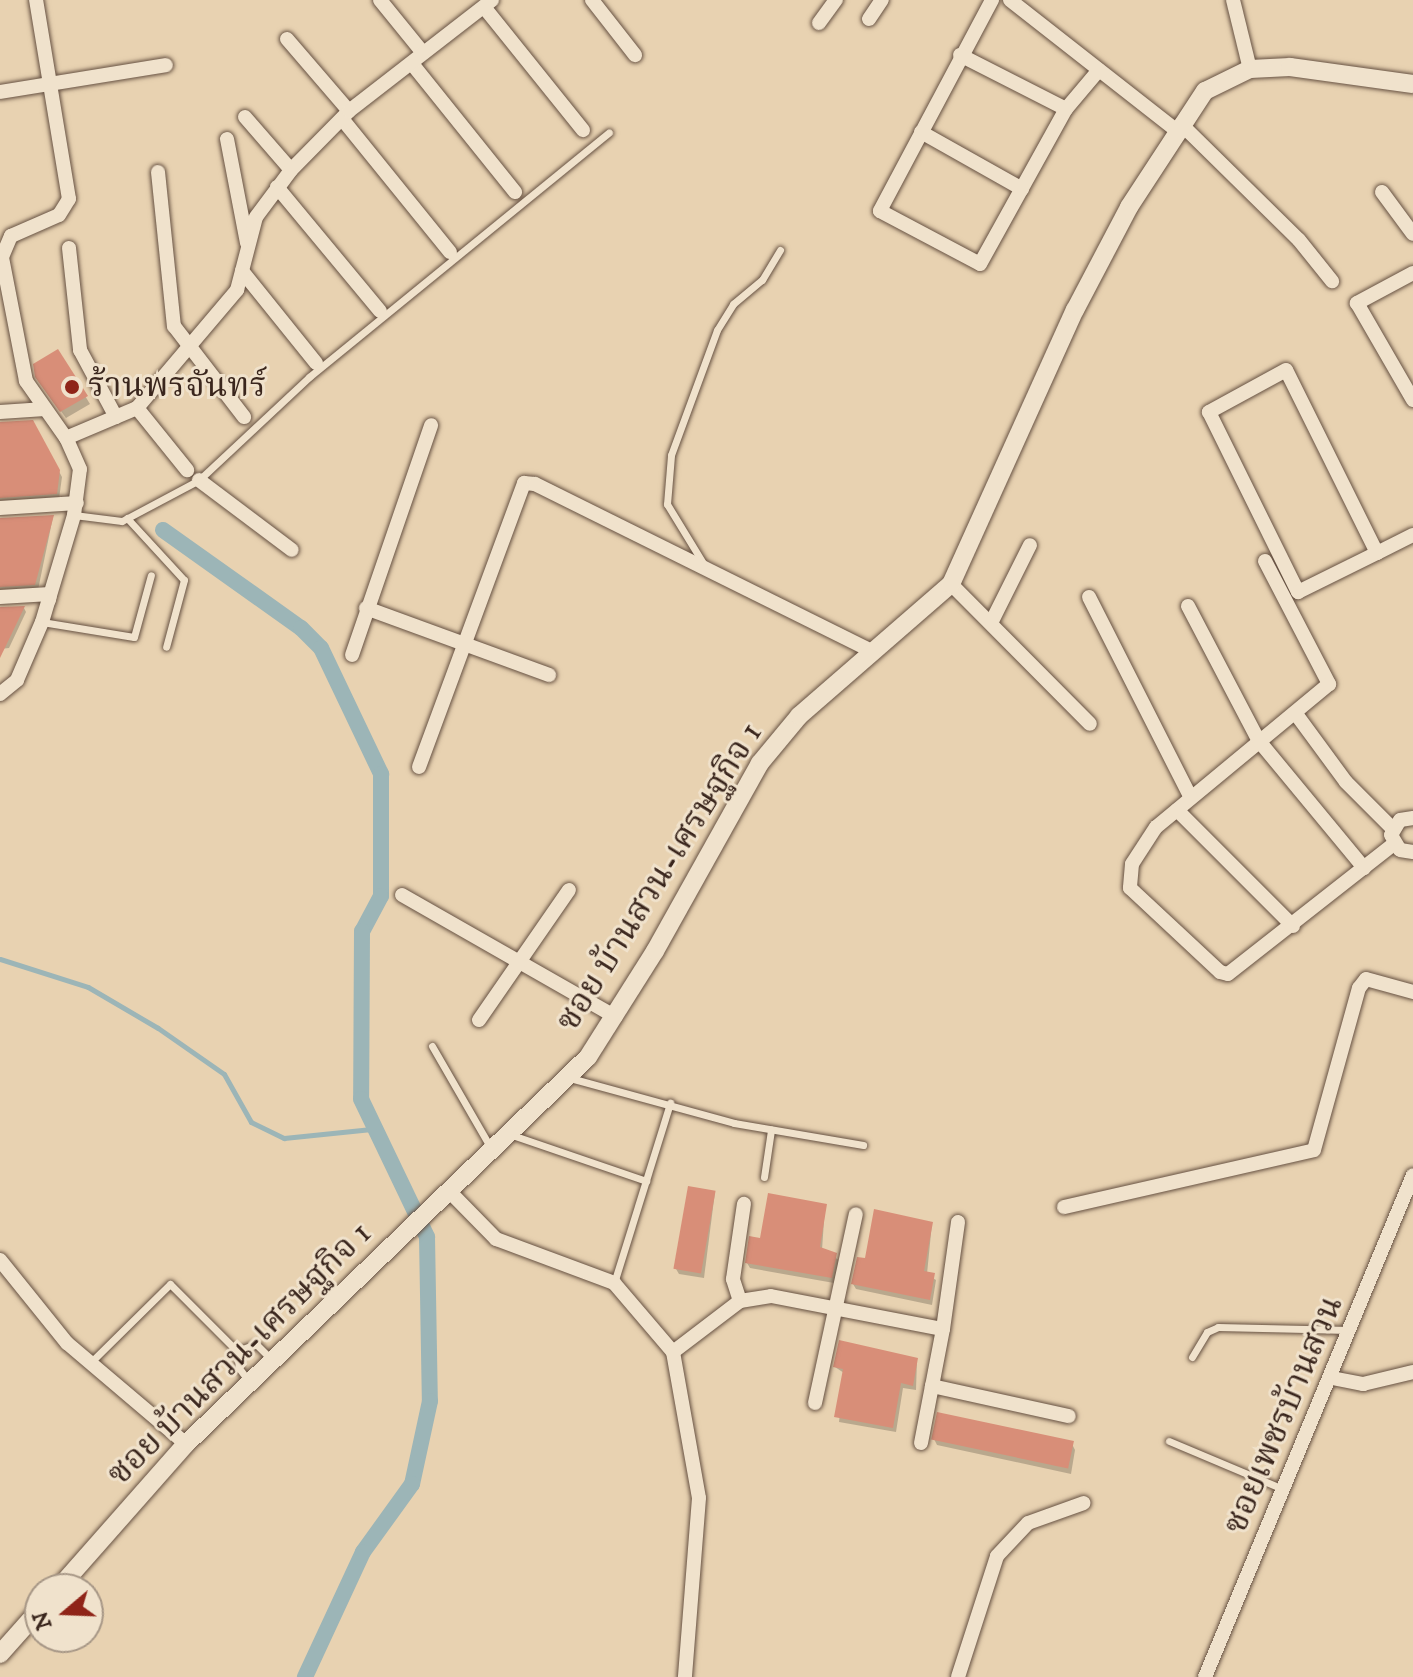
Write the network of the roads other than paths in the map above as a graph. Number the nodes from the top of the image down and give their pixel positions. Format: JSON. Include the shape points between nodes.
{"nodes":[{"id":1,"x":36,"y":0,"type":"edge"},
{"id":2,"x":380,"y":0,"type":"edge"},
{"id":3,"x":592,"y":0,"type":"edge"},
{"id":4,"x":836,"y":0,"type":"edge"},
{"id":5,"x":882,"y":0,"type":"edge"},
{"id":6,"x":992,"y":0,"type":"edge"},
{"id":7,"x":1010,"y":0,"type":"edge"},
{"id":8,"x":1233,"y":0,"type":"edge"},
{"id":9,"x":488,"y":4,"type":"edge"},
{"id":10,"x":869,"y":19,"type":"dead end"},
{"id":11,"x":819,"y":23,"type":"dead end"},
{"id":12,"x":287,"y":39,"type":"dead end"},
{"id":13,"x":635,"y":55,"type":"dead end"},
{"id":14,"x":960,"y":55,"type":"junction"},
{"id":15,"x":418,"y":59,"type":"junction"},
{"id":16,"x":166,"y":65,"type":"dead end"},
{"id":17,"x":1250,"y":69,"type":"junction"},
{"id":18,"x":1099,"y":70,"type":"junction"},
{"id":19,"x":1413,"y":84,"type":"edge"},
{"id":20,"x":49,"y":85,"type":"junction"},
{"id":21,"x":0,"y":92,"type":"edge"},
{"id":22,"x":1066,"y":109,"type":"junction"},
{"id":23,"x":346,"y":115,"type":"junction"},
{"id":24,"x":245,"y":117,"type":"dead end"},
{"id":25,"x":1179,"y":128,"type":"junction"},
{"id":26,"x":583,"y":130,"type":"dead end"},
{"id":27,"x":609,"y":132,"type":"dead end"},
{"id":28,"x":921,"y":132,"type":"junction"},
{"id":29,"x":227,"y":139,"type":"dead end"},
{"id":30,"x":291,"y":170,"type":"junction"},
{"id":31,"x":158,"y":172,"type":"dead end"},
{"id":32,"x":277,"y":187,"type":"junction"},
{"id":33,"x":1022,"y":189,"type":"junction"},
{"id":34,"x":515,"y":192,"type":"dead end"},
{"id":35,"x":1382,"y":192,"type":"dead end"},
{"id":36,"x":1413,"y":234,"type":"edge"},
{"id":37,"x":248,"y":247,"type":"junction"},
{"id":38,"x":69,"y":248,"type":"dead end"},
{"id":39,"x":780,"y":250,"type":"dead end"},
{"id":40,"x":450,"y":252,"type":"dead end"},
{"id":41,"x":242,"y":271,"type":"junction"},
{"id":42,"x":1413,"y":273,"type":"edge"},
{"id":43,"x":1332,"y":281,"type":"dead end"},
{"id":44,"x":380,"y":311,"type":"dead end"},
{"id":45,"x":190,"y":350,"type":"junction"},
{"id":46,"x":316,"y":363,"type":"dead end"},
{"id":47,"x":1409,"y":383,"type":"edge"},
{"id":48,"x":1413,"y":400,"type":"edge"},
{"id":49,"x":137,"y":408,"type":"junction"},
{"id":50,"x":45,"y":409,"type":"junction"},
{"id":51,"x":0,"y":412,"type":"edge"},
{"id":52,"x":116,"y":417,"type":"junction"},
{"id":53,"x":244,"y":417,"type":"dead end"},
{"id":54,"x":431,"y":425,"type":"dead end"},
{"id":55,"x":66,"y":438,"type":"junction"},
{"id":56,"x":193,"y":475,"type":"junction"},
{"id":57,"x":0,"y":508,"type":"edge"},
{"id":58,"x":75,"y":509,"type":"junction"},
{"id":59,"x":127,"y":518,"type":"junction"},
{"id":60,"x":1413,"y":535,"type":"edge"},
{"id":61,"x":1030,"y":545,"type":"dead end"},
{"id":62,"x":292,"y":550,"type":"dead end"},
{"id":63,"x":1377,"y":553,"type":"junction"},
{"id":64,"x":1265,"y":561,"type":"dead end"},
{"id":65,"x":710,"y":571,"type":"junction"},
{"id":66,"x":151,"y":575,"type":"dead end"},
{"id":67,"x":951,"y":584,"type":"junction"},
{"id":68,"x":50,"y":594,"type":"junction"},
{"id":69,"x":0,"y":597,"type":"edge"},
{"id":70,"x":1089,"y":597,"type":"dead end"},
{"id":71,"x":1188,"y":606,"type":"dead end"},
{"id":72,"x":366,"y":608,"type":"junction"},
{"id":73,"x":42,"y":622,"type":"junction"},
{"id":74,"x":991,"y":623,"type":"junction"},
{"id":75,"x":462,"y":645,"type":"junction"},
{"id":76,"x":166,"y":647,"type":"dead end"},
{"id":77,"x":871,"y":651,"type":"junction"},
{"id":78,"x":352,"y":655,"type":"dead end"},
{"id":79,"x":549,"y":675,"type":"dead end"},
{"id":80,"x":0,"y":694,"type":"edge"},
{"id":81,"x":1296,"y":714,"type":"junction"},
{"id":82,"x":1090,"y":724,"type":"dead end"},
{"id":83,"x":1259,"y":741,"type":"junction"},
{"id":84,"x":419,"y":767,"type":"dead end"},
{"id":85,"x":1191,"y":798,"type":"junction"},
{"id":86,"x":1177,"y":810,"type":"junction"},
{"id":87,"x":1413,"y":818,"type":"edge"},
{"id":88,"x":1392,"y":828,"type":"junction"},
{"id":89,"x":1394,"y":844,"type":"junction"},
{"id":90,"x":1413,"y":852,"type":"edge"},
{"id":91,"x":1364,"y":868,"type":"junction"},
{"id":92,"x":569,"y":890,"type":"dead end"},
{"id":93,"x":402,"y":895,"type":"dead end"},
{"id":94,"x":1293,"y":926,"type":"junction"},
{"id":95,"x":523,"y":964,"type":"junction"},
{"id":96,"x":1413,"y":992,"type":"edge"},
{"id":97,"x":616,"y":1017,"type":"junction"},
{"id":98,"x":479,"y":1020,"type":"dead end"},
{"id":99,"x":432,"y":1046,"type":"dead end"},
{"id":100,"x":568,"y":1077,"type":"junction"},
{"id":101,"x":670,"y":1103,"type":"junction"},
{"id":102,"x":771,"y":1130,"type":"junction"},
{"id":103,"x":512,"y":1135,"type":"junction"},
{"id":104,"x":863,"y":1145,"type":"dead end"},
{"id":105,"x":493,"y":1152,"type":"junction"},
{"id":106,"x":1413,"y":1175,"type":"edge"},
{"id":107,"x":764,"y":1177,"type":"dead end"},
{"id":108,"x":646,"y":1181,"type":"junction"},
{"id":109,"x":450,"y":1192,"type":"junction"},
{"id":110,"x":744,"y":1204,"type":"dead end"},
{"id":111,"x":1064,"y":1207,"type":"dead end"},
{"id":112,"x":856,"y":1214,"type":"dead end"},
{"id":113,"x":958,"y":1222,"type":"dead end"},
{"id":114,"x":0,"y":1260,"type":"edge"},
{"id":115,"x":614,"y":1283,"type":"junction"},
{"id":116,"x":740,"y":1301,"type":"junction"},
{"id":117,"x":839,"y":1308,"type":"junction"},
{"id":118,"x":943,"y":1329,"type":"junction"},
{"id":119,"x":1352,"y":1330,"type":"junction"},
{"id":120,"x":237,"y":1351,"type":"junction"},
{"id":121,"x":673,"y":1352,"type":"junction"},
{"id":122,"x":1192,"y":1357,"type":"dead end"},
{"id":123,"x":90,"y":1362,"type":"junction"},
{"id":124,"x":273,"y":1362,"type":"junction"},
{"id":125,"x":1412,"y":1374,"type":"edge"},
{"id":126,"x":1332,"y":1378,"type":"junction"},
{"id":127,"x":250,"y":1383,"type":"junction"},
{"id":128,"x":932,"y":1386,"type":"junction"},
{"id":129,"x":815,"y":1403,"type":"dead end"},
{"id":130,"x":1069,"y":1416,"type":"dead end"},
{"id":131,"x":1169,"y":1441,"type":"dead end"},
{"id":132,"x":921,"y":1443,"type":"dead end"},
{"id":133,"x":186,"y":1444,"type":"junction"},
{"id":134,"x":1285,"y":1490,"type":"junction"},
{"id":135,"x":1084,"y":1503,"type":"dead end"},
{"id":136,"x":72,"y":1573,"type":"edge"},
{"id":137,"x":24,"y":1627,"type":"edge"},
{"id":138,"x":0,"y":1654,"type":"edge"},
{"id":139,"x":685,"y":1677,"type":"edge"},
{"id":140,"x":958,"y":1677,"type":"edge"},
{"id":141,"x":1205,"y":1677,"type":"edge"}],
"edges":[{"from":1,"to":20,"type":"street"},
{"from":2,"to":15,"type":"street"},
{"from":3,"to":13,"type":"street"},
{"from":4,"to":11,"type":"street"},
{"from":5,"to":10,"type":"street"},
{"from":6,"to":14,"type":"street"},
{"from":7,"to":18,"type":"street"},
{"from":8,"to":17,"type":"street"},
{"from":9,"to":15,"type":"street"},
{"from":9,"to":26,"type":"street"},
{"from":12,"to":23,"type":"street"},
{"from":14,"to":22,"type":"street"},
{"from":14,"to":28,"type":"street"},
{"from":15,"to":23,"type":"street"},
{"from":15,"to":34,"type":"street"},
{"from":16,"to":20,"type":"street"},
{"from":17,"to":19,"type":"street","name":"ซอย บ้านสวน-เศรษฐกิจ 1","via":[[1290,67]]},
{"from":17,"to":25,"type":"street","name":"ซอย บ้านสวน-เศรษฐกิจ 1","via":[[1205,91]]},
{"from":18,"to":22,"type":"street"},
{"from":18,"to":25,"type":"street"},
{"from":20,"to":21,"type":"street"},
{"from":20,"to":50,"type":"street","via":[[67,208],[11,236],[2,257],[26,381]]},
{"from":22,"to":33,"type":"street"},
{"from":23,"to":30,"type":"street"},
{"from":23,"to":40,"type":"street"},
{"from":24,"to":30,"type":"street"},
{"from":25,"to":43,"type":"street","via":[[1299,240]]},
{"from":25,"to":67,"type":"street","name":"ซอย บ้านสวน-เศรษฐกิจ 1","via":[[1129,207],[1075,310]]},
{"from":27,"to":56,"type":"lane"},
{"from":28,"to":33,"type":"street"},
{"from":28,"to":33,"type":"street","via":[[880,211],[980,264]]},
{"from":29,"to":37,"type":"street"},
{"from":30,"to":32,"type":"street"},
{"from":31,"to":45,"type":"street","via":[[174,326]]},
{"from":32,"to":37,"type":"street","via":[[256,217]]},
{"from":32,"to":44,"type":"street"},
{"from":35,"to":36,"type":"street"},
{"from":37,"to":41,"type":"street"},
{"from":38,"to":52,"type":"street","via":[[80,350]]},
{"from":39,"to":65,"type":"lane","via":[[762,280],[733,304],[717,330],[666,479],[672,517]]},
{"from":41,"to":45,"type":"street","via":[[224,310]]},
{"from":41,"to":46,"type":"street"},
{"from":42,"to":47,"type":"street","via":[[1357,303]]},
{"from":45,"to":49,"type":"street"},
{"from":45,"to":53,"type":"street"},
{"from":47,"to":48,"type":"street"},
{"from":49,"to":52,"type":"street"},
{"from":49,"to":56,"type":"street"},
{"from":50,"to":51,"type":"street"},
{"from":50,"to":55,"type":"street"},
{"from":52,"to":55,"type":"street"},
{"from":54,"to":72,"type":"street"},
{"from":55,"to":58,"type":"street","via":[[80,469]]},
{"from":56,"to":59,"type":"lane"},
{"from":56,"to":62,"type":"street"},
{"from":57,"to":58,"type":"street"},
{"from":58,"to":59,"type":"lane"},
{"from":58,"to":68,"type":"street"},
{"from":59,"to":76,"type":"lane","via":[[184,580]]},
{"from":60,"to":63,"type":"street"},
{"from":61,"to":74,"type":"street"},
{"from":63,"to":63,"type":"street","via":[[1286,370],[1209,412],[1298,592]]},
{"from":64,"to":81,"type":"street","via":[[1328,677],[1329,684]]},
{"from":65,"to":75,"type":"street","via":[[524,483]]},
{"from":65,"to":77,"type":"street"},
{"from":66,"to":73,"type":"lane","via":[[134,637]]},
{"from":67,"to":74,"type":"street"},
{"from":67,"to":77,"type":"street","name":"ซอย บ้านสวน-เศรษฐกิจ 1"},
{"from":68,"to":69,"type":"street"},
{"from":68,"to":73,"type":"street"},
{"from":70,"to":85,"type":"street"},
{"from":71,"to":83,"type":"street"},
{"from":72,"to":75,"type":"street"},
{"from":72,"to":78,"type":"street"},
{"from":73,"to":80,"type":"street","via":[[17,680]]},
{"from":74,"to":82,"type":"street"},
{"from":75,"to":79,"type":"street"},
{"from":75,"to":84,"type":"street"},
{"from":77,"to":97,"type":"street","name":"ซอย บ้านสวน-เศรษฐกิจ 1","via":[[799,716],[760,763]]},
{"from":81,"to":83,"type":"street"},
{"from":81,"to":88,"type":"street","via":[[1346,782]]},
{"from":83,"to":85,"type":"street"},
{"from":83,"to":91,"type":"street"},
{"from":85,"to":86,"type":"street"},
{"from":86,"to":94,"type":"street"},
{"from":86,"to":94,"type":"street","via":[[1156,827],[1132,864],[1130,888],[1220,972],[1239,970]]},
{"from":87,"to":88,"type":"street"},
{"from":88,"to":89,"type":"street"},
{"from":89,"to":90,"type":"street"},
{"from":89,"to":91,"type":"street"},
{"from":91,"to":94,"type":"street"},
{"from":92,"to":95,"type":"street"},
{"from":93,"to":95,"type":"street"},
{"from":95,"to":97,"type":"street"},
{"from":95,"to":98,"type":"street"},
{"from":96,"to":111,"type":"street","via":[[1366,979],[1359,988],[1314,1150]]},
{"from":97,"to":100,"type":"street","name":"ซอย บ้านสวน-เศรษฐกิจ 1"},
{"from":99,"to":105,"type":"lane"},
{"from":100,"to":101,"type":"lane"},
{"from":100,"to":103,"type":"street","name":"ซอย บ้านสวน-เศรษฐกิจ 1"},
{"from":101,"to":102,"type":"lane"},
{"from":101,"to":108,"type":"lane"},
{"from":102,"to":104,"type":"lane"},
{"from":102,"to":107,"type":"lane"},
{"from":103,"to":105,"type":"street","name":"ซอย บ้านสวน-เศรษฐกิจ 1"},
{"from":103,"to":108,"type":"lane"},
{"from":105,"to":109,"type":"street","name":"ซอย บ้านสวน-เศรษฐกิจ 1"},
{"from":106,"to":119,"type":"street","name":"ซอยเพชรบ้านสวน"},
{"from":108,"to":115,"type":"lane"},
{"from":109,"to":115,"type":"street","via":[[496,1239]]},
{"from":109,"to":124,"type":"street","name":"ซอย บ้านสวน-เศรษฐกิจ 1"},
{"from":110,"to":116,"type":"street","via":[[733,1279]]},
{"from":112,"to":117,"type":"street"},
{"from":113,"to":118,"type":"street"},
{"from":114,"to":123,"type":"street","via":[[26,1298]]},
{"from":115,"to":121,"type":"street"},
{"from":116,"to":117,"type":"street","via":[[771,1296]]},
{"from":116,"to":121,"type":"street"},
{"from":117,"to":118,"type":"street"},
{"from":117,"to":129,"type":"street"},
{"from":118,"to":128,"type":"street"},
{"from":119,"to":122,"type":"lane","via":[[1218,1327],[1207,1332]]},
{"from":119,"to":126,"type":"street","name":"ซอยเพชรบ้านสวน"},
{"from":120,"to":123,"type":"lane","via":[[170,1284]]},
{"from":120,"to":124,"type":"lane","via":[[256,1344]]},
{"from":120,"to":127,"type":"lane","via":[[239,1368]]},
{"from":121,"to":139,"type":"street","via":[[699,1498]]},
{"from":123,"to":133,"type":"street"},
{"from":124,"to":127,"type":"street","name":"ซอย บ้านสวน-เศรษฐกิจ 1"},
{"from":125,"to":126,"type":"street","via":[[1363,1384]]},
{"from":126,"to":134,"type":"street","name":"ซอยเพชรบ้านสวน"},
{"from":127,"to":133,"type":"street","name":"ซอย บ้านสวน-เศรษฐกิจ 1"},
{"from":128,"to":130,"type":"street"},
{"from":128,"to":132,"type":"street"},
{"from":131,"to":134,"type":"lane"},
{"from":133,"to":136,"type":"street","name":"ซอย บ้านสวน-เศรษฐกิจ 1"},
{"from":134,"to":141,"type":"street","name":"ซอยเพชรบ้านสวน"},
{"from":135,"to":140,"type":"street","via":[[1028,1523],[997,1556]]},
{"from":137,"to":138,"type":"street"}]}
